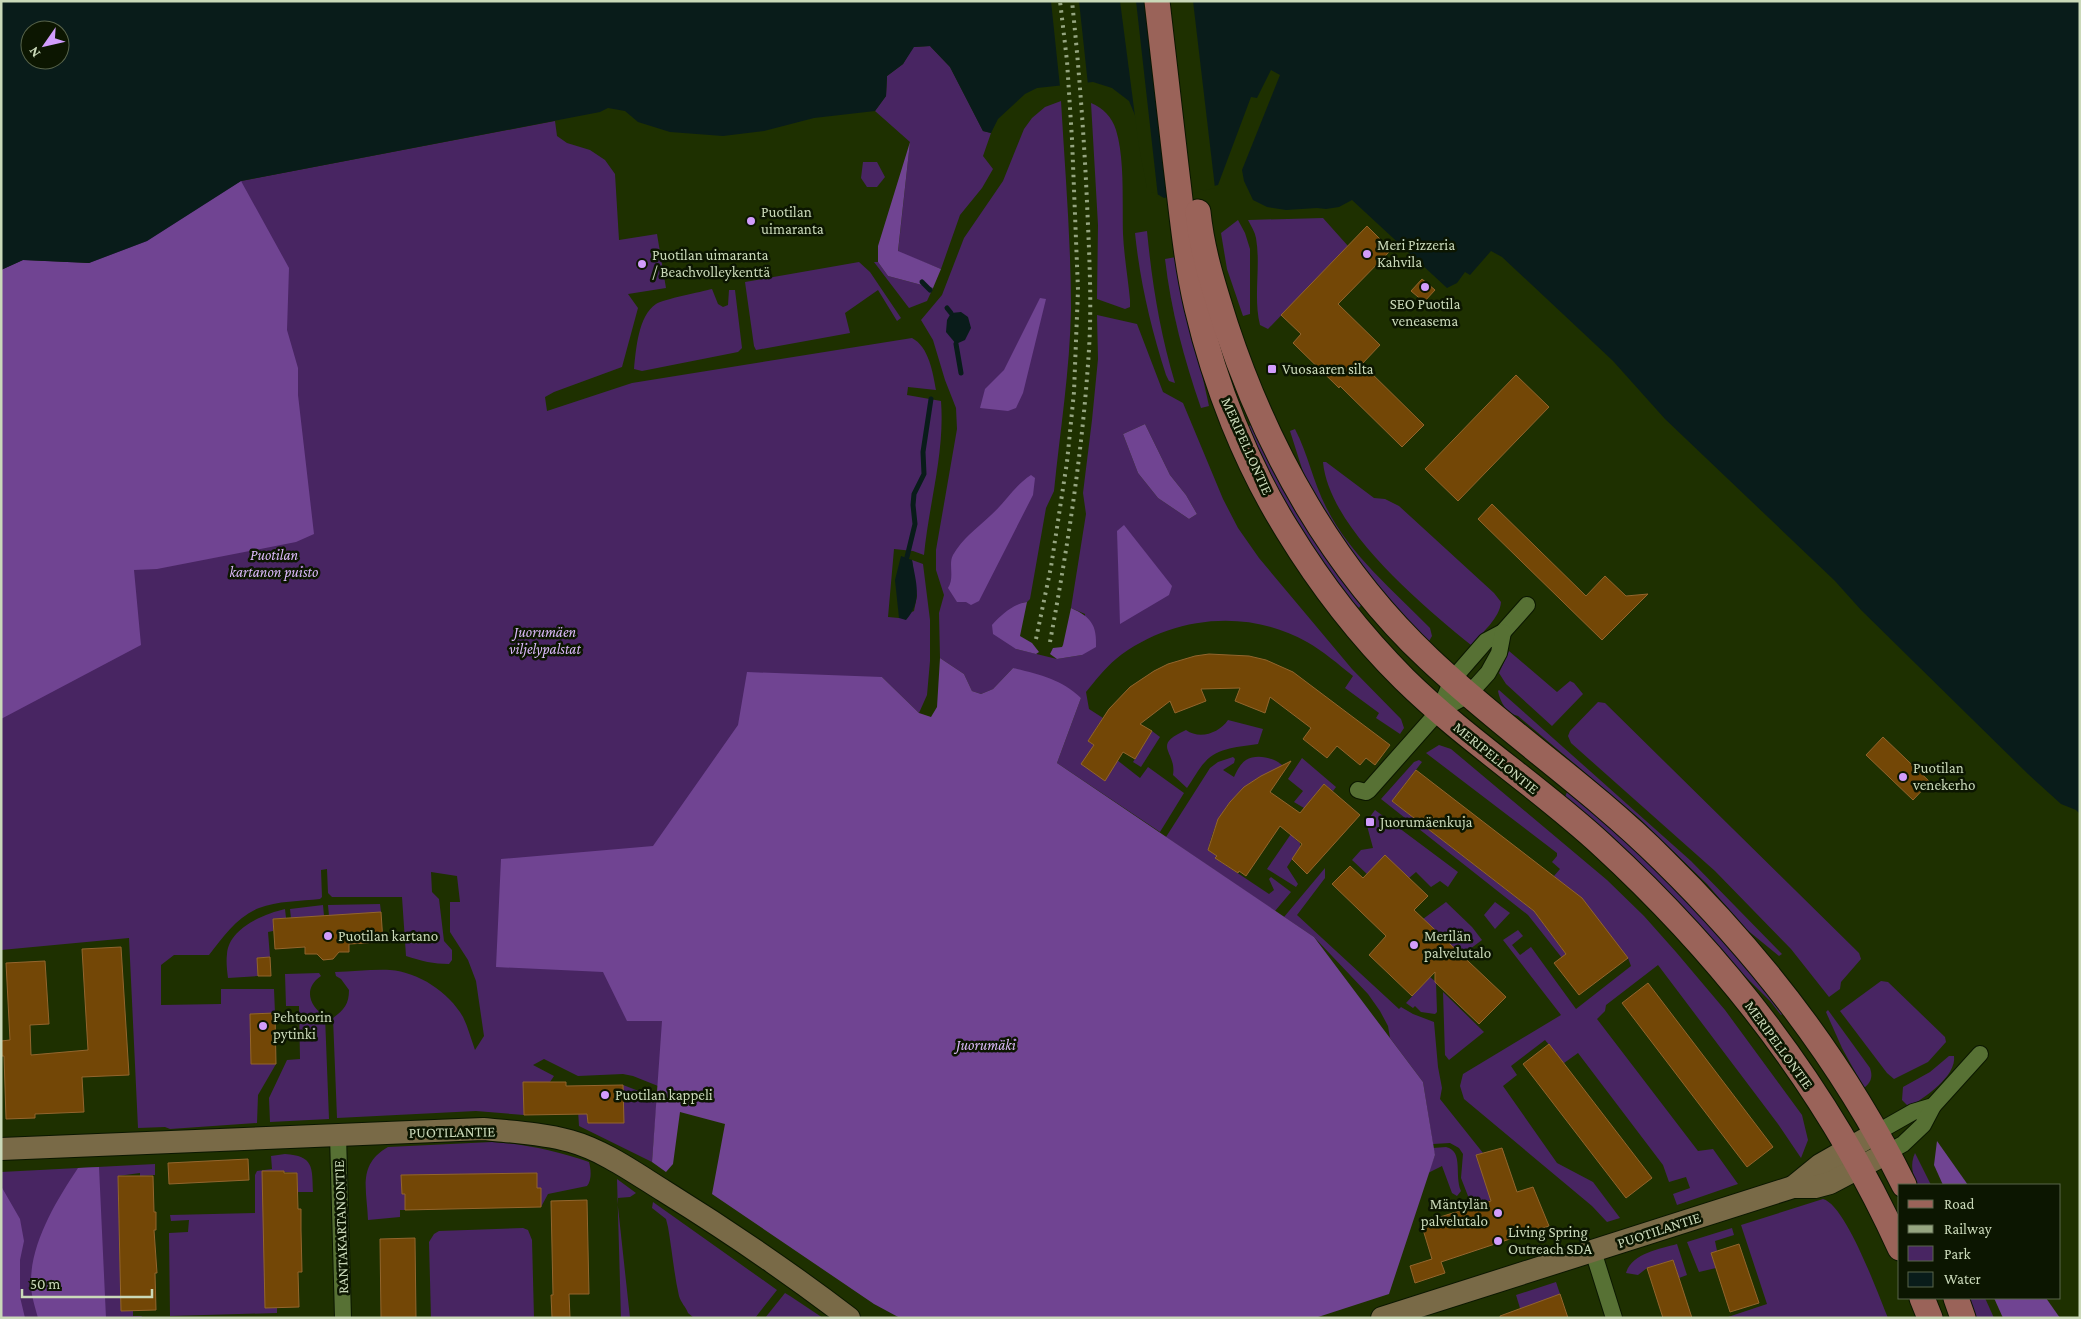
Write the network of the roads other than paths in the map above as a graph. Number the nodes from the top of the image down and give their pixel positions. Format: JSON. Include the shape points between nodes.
{"nodes":[{"id":1,"x":1157,"y":1,"type":"edge"},
{"id":2,"x":1174,"y":1,"type":"edge"},
{"id":3,"x":1190,"y":219,"type":"junction"},
{"id":4,"x":1527,"y":606,"type":"dead end"},
{"id":5,"x":1503,"y":632,"type":"junction"},
{"id":6,"x":1460,"y":688,"type":"junction"},
{"id":7,"x":1439,"y":711,"type":"junction"},
{"id":8,"x":1364,"y":790,"type":"dead end"},
{"id":9,"x":1980,"y":1054,"type":"dead end"},
{"id":10,"x":1934,"y":1106,"type":"junction"},
{"id":11,"x":338,"y":1135,"type":"junction"},
{"id":12,"x":1881,"y":1143,"type":"junction"},
{"id":13,"x":1,"y":1149,"type":"edge"},
{"id":14,"x":1854,"y":1159,"type":"junction"},
{"id":15,"x":1903,"y":1184,"type":"edge"},
{"id":16,"x":1898,"y":1244,"type":"edge"},
{"id":17,"x":1594,"y":1251,"type":"junction"},
{"id":18,"x":1922,"y":1299,"type":"edge"},
{"id":19,"x":1956,"y":1299,"type":"edge"},
{"id":20,"x":343,"y":1318,"type":"edge"},
{"id":21,"x":850,"y":1318,"type":"edge"},
{"id":22,"x":1382,"y":1318,"type":"edge"},
{"id":23,"x":1614,"y":1318,"type":"edge"},
{"id":24,"x":1930,"y":1318,"type":"edge"},
{"id":25,"x":1963,"y":1318,"type":"edge"}],
"edges":[{"from":1,"to":3,"type":"main road"},
{"from":2,"to":3,"type":"main road"},
{"from":3,"to":6,"type":"main road","name":"MERIPELLONTIE","via":[[1257,406],[1311,513],[1344,561],[1398,628]]},
{"from":3,"to":7,"type":"main road","name":"MERIPELLONTIE","via":[[1187,259],[1203,330],[1232,418],[1261,482],[1291,536],[1346,615],[1405,680]]},
{"from":4,"to":5,"type":"street"},
{"from":5,"to":6,"type":"street","via":[[1486,641]]},
{"from":5,"to":6,"type":"street","via":[[1499,653],[1488,673]]},
{"from":6,"to":7,"type":"street"},
{"from":6,"to":12,"type":"main road","name":"MERIPELLONTIE","via":[[1626,824],[1700,897],[1747,949],[1798,1014]]},
{"from":7,"to":8,"type":"street"},
{"from":7,"to":14,"type":"main road","name":"MERIPELLONTIE","via":[[1598,841],[1685,927],[1783,1047]]},
{"from":9,"to":10,"type":"street"},
{"from":10,"to":12,"type":"street","via":[[1914,1112]]},
{"from":10,"to":12,"type":"street","via":[[1912,1137]]},
{"from":11,"to":13,"type":"street","name":"PUOTILANTIE"},
{"from":11,"to":20,"type":"street","name":"RANTAKARTANONTIE"},
{"from":11,"to":21,"type":"street","name":"PUOTILANTIE","via":[[483,1129],[571,1141],[645,1179],[701,1214]]},
{"from":12,"to":14,"type":"street","name":"PUOTILANTIE"},
{"from":12,"to":15,"type":"main road","name":"MERIPELLONTIE"},
{"from":14,"to":16,"type":"main road","name":"MERIPELLONTIE"},
{"from":14,"to":17,"type":"street","name":"PUOTILANTIE","via":[[1820,1165],[1793,1187]]},
{"from":17,"to":22,"type":"street","name":"PUOTILANTIE"},
{"from":17,"to":23,"type":"street"},
{"from":18,"to":24,"type":"main road"},
{"from":19,"to":25,"type":"main road"}]}
